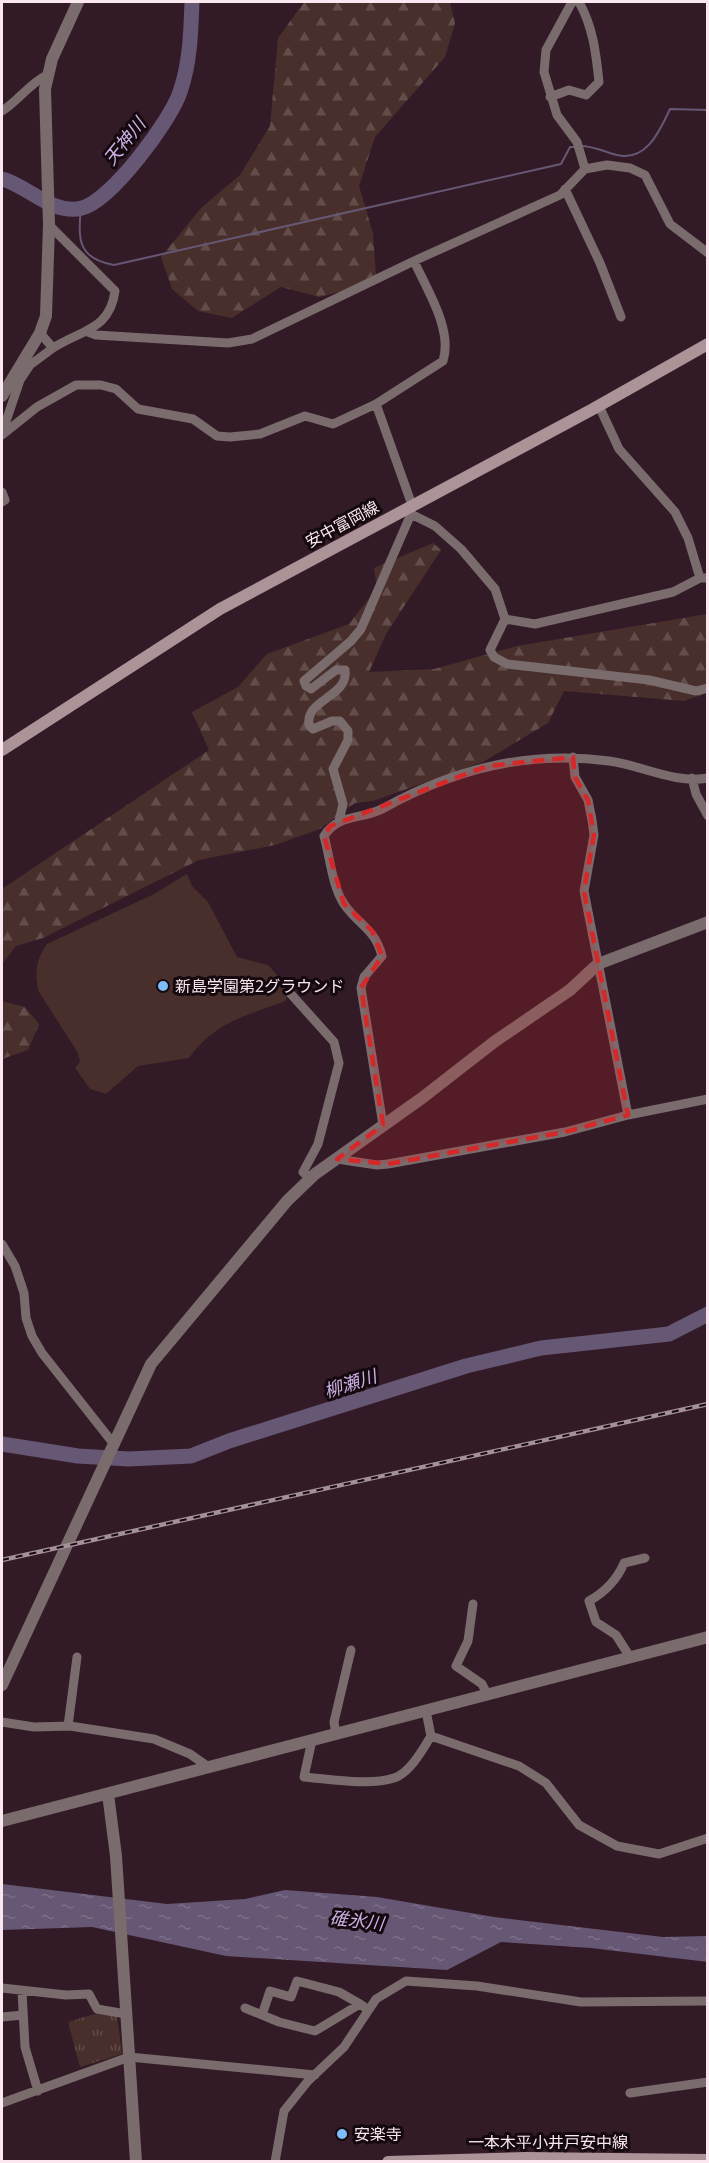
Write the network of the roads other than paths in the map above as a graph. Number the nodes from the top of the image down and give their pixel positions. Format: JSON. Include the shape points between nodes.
{"nodes":[{"id":1,"x":78,"y":2,"type":"edge"},
{"id":2,"x":572,"y":2,"type":"edge"},
{"id":3,"x":579,"y":2,"type":"edge"},
{"id":4,"x":47,"y":75,"type":"junction"},
{"id":5,"x":550,"y":97,"type":"junction"},
{"id":6,"x":2,"y":111,"type":"edge"},
{"id":7,"x":585,"y":169,"type":"junction"},
{"id":8,"x":566,"y":189,"type":"junction"},
{"id":9,"x":49,"y":225,"type":"junction"},
{"id":10,"x":708,"y":253,"type":"edge"},
{"id":11,"x":414,"y":261,"type":"junction"},
{"id":12,"x":621,"y":317,"type":"dead end"},
{"id":13,"x":88,"y":332,"type":"junction"},
{"id":14,"x":40,"y":333,"type":"junction"},
{"id":15,"x":708,"y":344,"type":"edge"},
{"id":16,"x":53,"y":348,"type":"junction"},
{"id":17,"x":2,"y":396,"type":"edge"},
{"id":18,"x":375,"y":404,"type":"junction"},
{"id":19,"x":599,"y":406,"type":"junction"},
{"id":20,"x":2,"y":434,"type":"edge"},
{"id":21,"x":2,"y":492,"type":"edge"},
{"id":22,"x":2,"y":502,"type":"edge"},
{"id":23,"x":411,"y":510,"type":"junction"},
{"id":24,"x":704,"y":578,"type":"edge"},
{"id":25,"x":505,"y":619,"type":"junction"},
{"id":26,"x":708,"y":688,"type":"edge"},
{"id":27,"x":2,"y":750,"type":"edge"},
{"id":28,"x":573,"y":757,"type":"junction"},
{"id":29,"x":708,"y":777,"type":"edge"},
{"id":30,"x":692,"y":778,"type":"junction"},
{"id":31,"x":708,"y":816,"type":"edge"},
{"id":32,"x":339,"y":821,"type":"junction"},
{"id":33,"x":708,"y":922,"type":"edge"},
{"id":34,"x":598,"y":964,"type":"junction"},
{"id":35,"x":290,"y":993,"type":"dead end"},
{"id":36,"x":708,"y":1100,"type":"edge"},
{"id":37,"x":628,"y":1115,"type":"junction"},
{"id":38,"x":383,"y":1125,"type":"junction"},
{"id":39,"x":337,"y":1159,"type":"junction"},
{"id":40,"x":310,"y":1179,"type":"junction"},
{"id":41,"x":2,"y":1244,"type":"edge"},
{"id":42,"x":112,"y":1445,"type":"junction"},
{"id":43,"x":645,"y":1558,"type":"dead end"},
{"id":44,"x":473,"y":1604,"type":"dead end"},
{"id":45,"x":708,"y":1637,"type":"edge"},
{"id":46,"x":351,"y":1650,"type":"dead end"},
{"id":47,"x":77,"y":1657,"type":"dead end"},
{"id":48,"x":630,"y":1657,"type":"junction"},
{"id":49,"x":2,"y":1685,"type":"edge"},
{"id":50,"x":487,"y":1694,"type":"junction"},
{"id":51,"x":426,"y":1711,"type":"junction"},
{"id":52,"x":2,"y":1722,"type":"edge"},
{"id":53,"x":68,"y":1726,"type":"junction"},
{"id":54,"x":336,"y":1734,"type":"junction"},
{"id":55,"x":431,"y":1736,"type":"junction"},
{"id":56,"x":312,"y":1740,"type":"junction"},
{"id":57,"x":210,"y":1768,"type":"junction"},
{"id":58,"x":108,"y":1794,"type":"junction"},
{"id":59,"x":2,"y":1821,"type":"edge"},
{"id":60,"x":708,"y":1838,"type":"edge"},
{"id":61,"x":2,"y":1989,"type":"edge"},
{"id":62,"x":22,"y":1991,"type":"junction"},
{"id":63,"x":708,"y":2001,"type":"edge"},
{"id":64,"x":364,"y":2006,"type":"junction"},
{"id":65,"x":245,"y":2008,"type":"dead end"},
{"id":66,"x":126,"y":2014,"type":"junction"},
{"id":67,"x":23,"y":2015,"type":"junction"},
{"id":68,"x":262,"y":2015,"type":"junction"},
{"id":69,"x":2,"y":2017,"type":"edge"},
{"id":70,"x":129,"y":2057,"type":"junction"},
{"id":71,"x":315,"y":2075,"type":"junction"},
{"id":72,"x":708,"y":2082,"type":"edge"},
{"id":73,"x":38,"y":2091,"type":"junction"},
{"id":74,"x":630,"y":2092,"type":"dead end"},
{"id":75,"x":2,"y":2103,"type":"edge"},
{"id":76,"x":450,"y":2160,"type":"edge"},
{"id":77,"x":612,"y":2160,"type":"edge"},
{"id":78,"x":704,"y":2160,"type":"edge"},
{"id":79,"x":136,"y":2162,"type":"edge"},
{"id":80,"x":275,"y":2162,"type":"edge"},
{"id":81,"x":388,"y":2162,"type":"edge"}],
"edges":[{"from":1,"to":4,"type":"street"},
{"from":2,"to":5,"type":"street","via":[[546,50],[544,72]]},
{"from":3,"to":5,"type":"street","via":[[590,26],[598,82],[586,95],[569,90]]},
{"from":4,"to":6,"type":"street","via":[[33,82]]},
{"from":4,"to":9,"type":"street"},
{"from":5,"to":7,"type":"street","via":[[556,115],[577,142]]},
{"from":7,"to":8,"type":"street"},
{"from":7,"to":10,"type":"street","via":[[607,165],[645,175],[670,224]]},
{"from":8,"to":11,"type":"street","via":[[536,207]]},
{"from":8,"to":12,"type":"street"},
{"from":9,"to":13,"type":"street","via":[[115,291],[113,307]]},
{"from":9,"to":14,"type":"street","via":[[48,303]]},
{"from":11,"to":13,"type":"street","via":[[252,339],[228,343],[206,339],[171,341],[96,336]]},
{"from":11,"to":18,"type":"street","via":[[441,322],[447,351],[443,361]]},
{"from":13,"to":16,"type":"street"},
{"from":14,"to":16,"type":"street"},
{"from":14,"to":17,"type":"street"},
{"from":15,"to":19,"type":"main road","name":"安中富岡線"},
{"from":16,"to":20,"type":"street","via":[[30,365],[20,380]]},
{"from":18,"to":20,"type":"street","via":[[333,424],[305,416],[260,434],[230,437],[217,436],[193,419],[138,409],[116,389],[76,385],[37,407]]},
{"from":18,"to":23,"type":"street"},
{"from":19,"to":23,"type":"main road","name":"安中富岡線"},
{"from":19,"to":24,"type":"street","via":[[619,448],[675,512]]},
{"from":21,"to":22,"type":"street"},
{"from":23,"to":25,"type":"street","via":[[461,549],[495,590]]},
{"from":23,"to":27,"type":"main road","name":"安中富岡線","via":[[220,609]]},
{"from":23,"to":32,"type":"street","via":[[360,629],[304,681],[311,689],[336,670],[345,670],[338,690],[311,711],[308,718],[313,729],[340,721],[348,731],[348,740],[333,769],[343,804]]},
{"from":24,"to":25,"type":"street","via":[[673,592],[535,624]]},
{"from":25,"to":26,"type":"street","via":[[490,650],[507,664],[649,681],[696,691]]},
{"from":28,"to":30,"type":"street"},
{"from":28,"to":32,"type":"street","via":[[487,766],[396,799],[383,808]]},
{"from":28,"to":34,"type":"street","via":[[575,777],[588,800],[594,835],[584,891]]},
{"from":29,"to":30,"type":"street"},
{"from":30,"to":31,"type":"street"},
{"from":32,"to":38,"type":"street","via":[[324,836],[338,889],[344,904],[372,931],[382,956],[364,977],[361,988]]},
{"from":33,"to":34,"type":"street"},
{"from":34,"to":37,"type":"street"},
{"from":34,"to":38,"type":"street","via":[[570,990]]},
{"from":35,"to":40,"type":"street","via":[[333,1042],[339,1063],[318,1144],[303,1172]]},
{"from":36,"to":37,"type":"street"},
{"from":37,"to":39,"type":"street","via":[[565,1132],[376,1166]]},
{"from":38,"to":39,"type":"street"},
{"from":39,"to":40,"type":"street"},
{"from":40,"to":42,"type":"street","via":[[287,1201],[151,1364]]},
{"from":41,"to":42,"type":"street","via":[[21,1284],[32,1336]]},
{"from":42,"to":49,"type":"street"},
{"from":43,"to":48,"type":"street","via":[[624,1563],[620,1574],[601,1594],[589,1600],[596,1622],[616,1635]]},
{"from":44,"to":50,"type":"street","via":[[468,1641],[456,1666],[482,1684]]},
{"from":45,"to":48,"type":"street"},
{"from":46,"to":54,"type":"street","via":[[334,1722]]},
{"from":47,"to":53,"type":"street"},
{"from":48,"to":50,"type":"street"},
{"from":50,"to":51,"type":"street"},
{"from":51,"to":54,"type":"street"},
{"from":51,"to":55,"type":"street"},
{"from":52,"to":53,"type":"street","via":[[34,1727]]},
{"from":53,"to":57,"type":"street","via":[[167,1742]]},
{"from":54,"to":56,"type":"street"},
{"from":55,"to":56,"type":"street","via":[[409,1767],[395,1778],[355,1781],[304,1777]]},
{"from":55,"to":60,"type":"street","via":[[519,1766],[546,1783],[579,1825],[617,1846],[659,1854]]},
{"from":56,"to":57,"type":"street"},
{"from":57,"to":58,"type":"street"},
{"from":58,"to":59,"type":"street"},
{"from":58,"to":66,"type":"street"},
{"from":61,"to":62,"type":"street"},
{"from":62,"to":66,"type":"street","via":[[88,1994],[97,2008]]},
{"from":62,"to":67,"type":"street"},
{"from":63,"to":64,"type":"street","via":[[581,2002],[477,1986],[406,1981]]},
{"from":64,"to":68,"type":"street","via":[[315,2031]]},
{"from":64,"to":68,"type":"street","via":[[339,1992],[297,1981],[291,1997],[270,1991]]},
{"from":64,"to":71,"type":"street","via":[[344,2047]]},
{"from":65,"to":68,"type":"street"},
{"from":66,"to":70,"type":"street"},
{"from":67,"to":69,"type":"street"},
{"from":67,"to":73,"type":"street","via":[[25,2048]]},
{"from":70,"to":71,"type":"street"},
{"from":70,"to":73,"type":"street"},
{"from":70,"to":79,"type":"street"},
{"from":71,"to":80,"type":"street","via":[[284,2110]]},
{"from":72,"to":74,"type":"street"},
{"from":73,"to":75,"type":"street"},
{"from":76,"to":77,"type":"main road","name":"一本木平小井戸安中線"},
{"from":76,"to":81,"type":"main road","name":"一本木平小井戸安中線"},
{"from":77,"to":78,"type":"main road","name":"一本木平小井戸安中線"}]}
